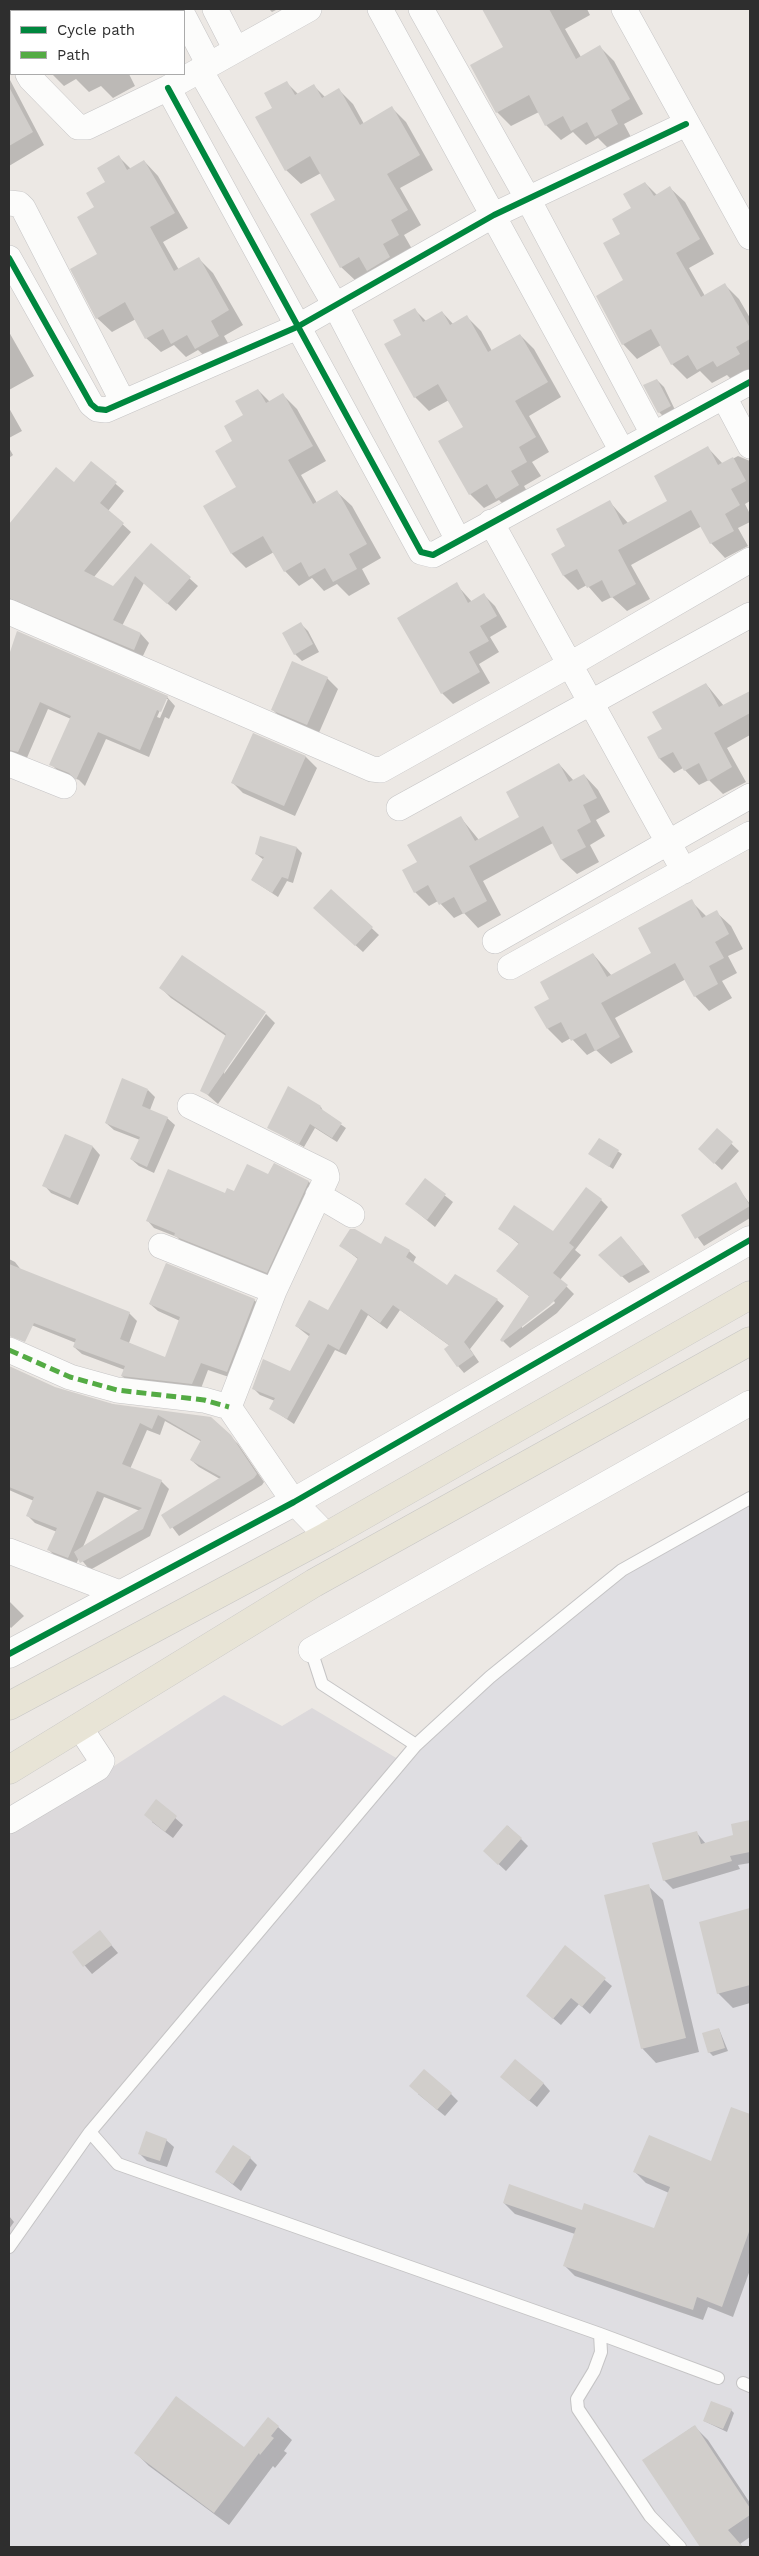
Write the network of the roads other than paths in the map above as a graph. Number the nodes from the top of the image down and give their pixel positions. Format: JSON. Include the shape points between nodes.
{"nodes":[{"id":1,"x":215,"y":9,"type":"edge"},
{"id":2,"x":309,"y":9,"type":"edge"},
{"id":3,"x":380,"y":9,"type":"edge"},
{"id":4,"x":421,"y":9,"type":"edge"},
{"id":5,"x":624,"y":9,"type":"edge"},
{"id":6,"x":185,"y":19,"type":"edge"},
{"id":7,"x":236,"y":50,"type":"junction"},
{"id":8,"x":205,"y":67,"type":"junction"},
{"id":9,"x":29,"y":75,"type":"edge"},
{"id":10,"x":168,"y":88,"type":"junction"},
{"id":11,"x":686,"y":124,"type":"junction"},
{"id":12,"x":528,"y":199,"type":"junction"},
{"id":13,"x":9,"y":203,"type":"edge"},
{"id":14,"x":494,"y":215,"type":"junction"},
{"id":15,"x":750,"y":237,"type":"edge"},
{"id":16,"x":9,"y":258,"type":"edge"},
{"id":17,"x":336,"y":305,"type":"junction"},
{"id":18,"x":297,"y":327,"type":"junction"},
{"id":19,"x":750,"y":382,"type":"edge"},
{"id":20,"x":724,"y":397,"type":"junction"},
{"id":21,"x":122,"y":402,"type":"junction"},
{"id":22,"x":653,"y":434,"type":"junction"},
{"id":23,"x":750,"y":446,"type":"edge"},
{"id":24,"x":622,"y":451,"type":"junction"},
{"id":25,"x":492,"y":522,"type":"junction"},
{"id":26,"x":458,"y":540,"type":"junction"},
{"id":27,"x":750,"y":560,"type":"edge"},
{"id":28,"x":9,"y":612,"type":"edge"},
{"id":29,"x":750,"y":615,"type":"edge"},
{"id":30,"x":569,"y":665,"type":"junction"},
{"id":31,"x":590,"y":703,"type":"junction"},
{"id":32,"x":9,"y":764,"type":"edge"},
{"id":33,"x":64,"y":786,"type":"dead end"},
{"id":34,"x":750,"y":796,"type":"edge"},
{"id":35,"x":399,"y":808,"type":"dead end"},
{"id":36,"x":750,"y":834,"type":"edge"},
{"id":37,"x":669,"y":842,"type":"junction"},
{"id":38,"x":684,"y":871,"type":"junction"},
{"id":39,"x":495,"y":941,"type":"dead end"},
{"id":40,"x":510,"y":967,"type":"dead end"},
{"id":41,"x":190,"y":1106,"type":"dead end"},
{"id":42,"x":318,"y":1196,"type":"junction"},
{"id":43,"x":352,"y":1215,"type":"dead end"},
{"id":44,"x":750,"y":1240,"type":"edge"},
{"id":45,"x":162,"y":1246,"type":"dead end"},
{"id":46,"x":274,"y":1291,"type":"junction"},
{"id":47,"x":750,"y":1294,"type":"edge"},
{"id":48,"x":750,"y":1341,"type":"edge"},
{"id":49,"x":9,"y":1350,"type":"edge"},
{"id":50,"x":750,"y":1403,"type":"edge"},
{"id":51,"x":229,"y":1407,"type":"junction"},
{"id":52,"x":750,"y":1498,"type":"edge"},
{"id":53,"x":294,"y":1502,"type":"junction"},
{"id":54,"x":327,"y":1536,"type":"junction"},
{"id":55,"x":9,"y":1551,"type":"edge"},
{"id":56,"x":122,"y":1594,"type":"junction"},
{"id":57,"x":311,"y":1650,"type":"joint"},
{"id":58,"x":9,"y":1654,"type":"edge"},
{"id":59,"x":9,"y":1706,"type":"edge"},
{"id":60,"x":79,"y":1726,"type":"junction"},
{"id":61,"x":416,"y":1745,"type":"junction"},
{"id":62,"x":9,"y":1770,"type":"edge"},
{"id":63,"x":9,"y":1821,"type":"edge"},
{"id":64,"x":90,"y":2132,"type":"junction"},
{"id":65,"x":9,"y":2247,"type":"edge"},
{"id":66,"x":600,"y":2334,"type":"junction"},
{"id":67,"x":718,"y":2378,"type":"dead end"},
{"id":68,"x":680,"y":2547,"type":"edge"}],
"edges":[{"from":1,"to":7,"type":"street"},
{"from":2,"to":7,"type":"street"},
{"from":3,"to":14,"type":"street"},
{"from":4,"to":12,"type":"street"},
{"from":5,"to":11,"type":"street"},
{"from":6,"to":8,"type":"street"},
{"from":7,"to":8,"type":"street"},
{"from":8,"to":10,"type":"street"},
{"from":8,"to":17,"type":"street"},
{"from":9,"to":10,"type":"street","via":[[78,127],[87,128]]},
{"from":10,"to":18,"type":"street"},
{"from":11,"to":12,"type":"street"},
{"from":11,"to":15,"type":"street"},
{"from":12,"to":14,"type":"street"},
{"from":12,"to":22,"type":"street"},
{"from":13,"to":21,"type":"street","via":[[23,208]]},
{"from":14,"to":17,"type":"street"},
{"from":14,"to":24,"type":"street"},
{"from":16,"to":21,"type":"street","via":[[91,404],[106,410]]},
{"from":17,"to":18,"type":"street"},
{"from":17,"to":26,"type":"street"},
{"from":18,"to":21,"type":"street"},
{"from":18,"to":26,"type":"street","via":[[421,552],[433,554]]},
{"from":19,"to":20,"type":"street"},
{"from":20,"to":22,"type":"street"},
{"from":20,"to":23,"type":"street"},
{"from":22,"to":24,"type":"street"},
{"from":24,"to":25,"type":"street"},
{"from":25,"to":26,"type":"street"},
{"from":25,"to":30,"type":"street"},
{"from":27,"to":30,"type":"street"},
{"from":28,"to":30,"type":"street","via":[[372,769],[381,770]]},
{"from":29,"to":31,"type":"street"},
{"from":30,"to":31,"type":"street"},
{"from":31,"to":35,"type":"street"},
{"from":31,"to":37,"type":"street"},
{"from":32,"to":33,"type":"street"},
{"from":34,"to":37,"type":"street"},
{"from":36,"to":38,"type":"street"},
{"from":37,"to":38,"type":"street"},
{"from":37,"to":39,"type":"street"},
{"from":38,"to":40,"type":"street"},
{"from":41,"to":42,"type":"street","via":[[326,1173],[327,1178]]},
{"from":42,"to":43,"type":"street"},
{"from":42,"to":46,"type":"street"},
{"from":44,"to":53,"type":"street"},
{"from":45,"to":46,"type":"street"},
{"from":46,"to":51,"type":"street"},
{"from":47,"to":54,"type":"main road"},
{"from":48,"to":60,"type":"main road","via":[[314,1582]]},
{"from":49,"to":51,"type":"street","via":[[79,1380],[117,1390],[204,1400]]},
{"from":50,"to":57,"type":"street"},
{"from":51,"to":53,"type":"street"},
{"from":52,"to":61,"type":"lane","via":[[622,1570],[490,1677]]},
{"from":53,"to":54,"type":"street"},
{"from":53,"to":56,"type":"street"},
{"from":54,"to":59,"type":"main road"},
{"from":55,"to":56,"type":"street"},
{"from":56,"to":58,"type":"street"},
{"from":57,"to":61,"type":"lane","via":[[322,1684]]},
{"from":60,"to":62,"type":"main road"},
{"from":60,"to":63,"type":"street","via":[[102,1761],[98,1768]]},
{"from":61,"to":64,"type":"lane"},
{"from":64,"to":65,"type":"lane"},
{"from":64,"to":66,"type":"lane","via":[[118,2164]]},
{"from":66,"to":67,"type":"lane"},
{"from":66,"to":68,"type":"lane","via":[[600,2352],[594,2371],[576,2399],[578,2409],[650,2516]]}]}
